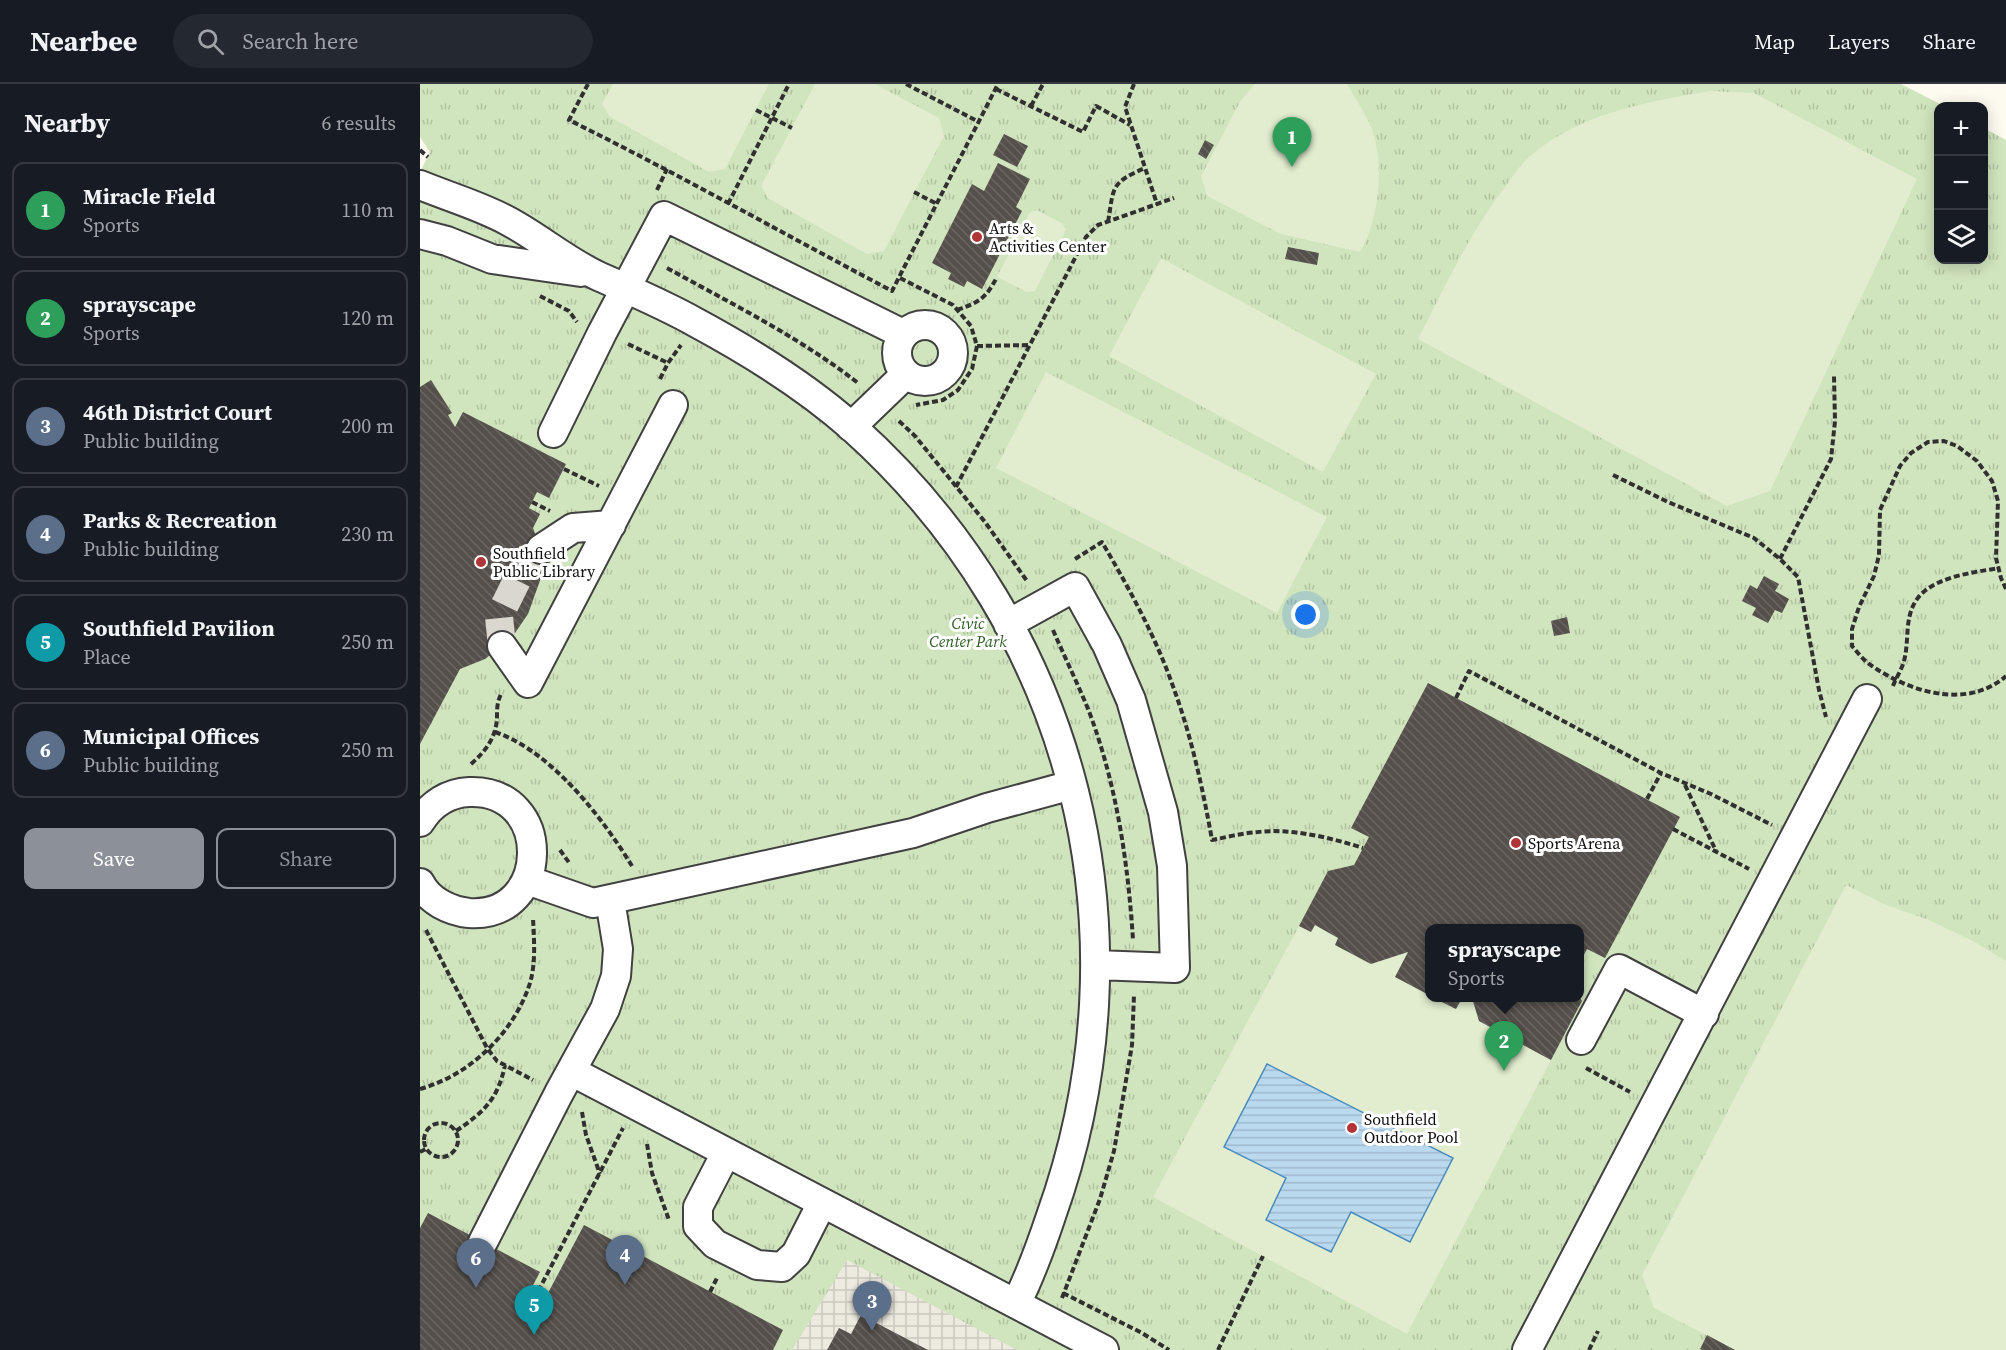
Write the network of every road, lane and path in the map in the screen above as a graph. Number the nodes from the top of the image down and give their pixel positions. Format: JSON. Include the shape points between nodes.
{"nodes":[{"id":1,"x":588,"y":84,"type":"edge"},
{"id":2,"x":789,"y":84,"type":"edge"},
{"id":3,"x":906,"y":84,"type":"edge"},
{"id":4,"x":1043,"y":84,"type":"edge"},
{"id":5,"x":1134,"y":84,"type":"edge"},
{"id":6,"x":997,"y":86,"type":"edge"},
{"id":7,"x":1032,"y":106,"type":"junction"},
{"id":8,"x":756,"y":110,"type":"dead end"},
{"id":9,"x":772,"y":118,"type":"junction"},
{"id":10,"x":979,"y":122,"type":"junction"},
{"id":11,"x":1130,"y":125,"type":"junction"},
{"id":12,"x":792,"y":128,"type":"dead end"},
{"id":13,"x":420,"y":150,"type":"edge"},
{"id":14,"x":431,"y":160,"type":"dead end"},
{"id":15,"x":1145,"y":168,"type":"junction"},
{"id":16,"x":667,"y":169,"type":"junction"},
{"id":17,"x":420,"y":185,"type":"edge"},
{"id":18,"x":914,"y":192,"type":"dead end"},
{"id":19,"x":653,"y":198,"type":"dead end"},
{"id":20,"x":1174,"y":198,"type":"dead end"},
{"id":21,"x":728,"y":204,"type":"junction"},
{"id":22,"x":937,"y":204,"type":"junction"},
{"id":23,"x":1157,"y":204,"type":"junction"},
{"id":24,"x":1108,"y":222,"type":"junction"},
{"id":25,"x":420,"y":234,"type":"edge"},
{"id":26,"x":644,"y":255,"type":"junction"},
{"id":27,"x":592,"y":273,"type":"junction"},
{"id":28,"x":997,"y":277,"type":"dead end"},
{"id":29,"x":900,"y":278,"type":"junction"},
{"id":30,"x":625,"y":287,"type":"junction"},
{"id":31,"x":537,"y":296,"type":"dead end"},
{"id":32,"x":957,"y":310,"type":"junction"},
{"id":33,"x":602,"y":333,"type":"junction"},
{"id":34,"x":903,"y":334,"type":"junction"},
{"id":35,"x":1030,"y":345,"type":"junction"},
{"id":36,"x":977,"y":346,"type":"junction"},
{"id":37,"x":668,"y":363,"type":"dead end"},
{"id":38,"x":906,"y":374,"type":"junction"},
{"id":39,"x":1834,"y":376,"type":"dead end"},
{"id":40,"x":673,"y":405,"type":"dead end"},
{"id":41,"x":886,"y":409,"type":"junction"},
{"id":42,"x":851,"y":427,"type":"junction"},
{"id":43,"x":553,"y":433,"type":"dead end"},
{"id":44,"x":564,"y":469,"type":"dead end"},
{"id":45,"x":1613,"y":475,"type":"dead end"},
{"id":46,"x":956,"y":487,"type":"junction"},
{"id":47,"x":605,"y":489,"type":"dead end"},
{"id":48,"x":611,"y":525,"type":"junction"},
{"id":49,"x":541,"y":549,"type":"tunnel mouth"},
{"id":50,"x":1780,"y":559,"type":"junction"},
{"id":51,"x":1072,"y":561,"type":"dead end"},
{"id":52,"x":1999,"y":568,"type":"junction"},
{"id":53,"x":2006,"y":589,"type":"edge"},
{"id":54,"x":1041,"y":606,"type":"junction"},
{"id":55,"x":1008,"y":624,"type":"junction"},
{"id":56,"x":502,"y":646,"type":"tunnel mouth"},
{"id":57,"x":2006,"y":676,"type":"edge"},
{"id":58,"x":1896,"y":678,"type":"junction"},
{"id":59,"x":1456,"y":698,"type":"dead end"},
{"id":60,"x":1868,"y":699,"type":"joint"},
{"id":61,"x":1846,"y":739,"type":"junction"},
{"id":62,"x":1661,"y":773,"type":"junction"},
{"id":63,"x":1684,"y":783,"type":"junction"},
{"id":64,"x":1072,"y":785,"type":"junction"},
{"id":65,"x":1647,"y":799,"type":"dead end"},
{"id":66,"x":420,"y":822,"type":"edge"},
{"id":67,"x":1673,"y":829,"type":"dead end"},
{"id":68,"x":1797,"y":837,"type":"junction"},
{"id":69,"x":1363,"y":848,"type":"dead end"},
{"id":70,"x":1716,"y":852,"type":"junction"},
{"id":71,"x":527,"y":880,"type":"junction"},
{"id":72,"x":1773,"y":882,"type":"junction"},
{"id":73,"x":420,"y":883,"type":"edge"},
{"id":74,"x":610,"y":900,"type":"junction"},
{"id":75,"x":523,"y":920,"type":"dead end"},
{"id":76,"x":1096,"y":964,"type":"junction"},
{"id":77,"x":1134,"y":966,"type":"junction"},
{"id":78,"x":1704,"y":1014,"type":"junction"},
{"id":79,"x":1580,"y":1052,"type":"joint"},
{"id":80,"x":505,"y":1065,"type":"dead end"},
{"id":81,"x":571,"y":1071,"type":"junction"},
{"id":82,"x":420,"y":1089,"type":"edge"},
{"id":83,"x":1626,"y":1100,"type":"dead end"},
{"id":84,"x":580,"y":1105,"type":"dead end"},
{"id":85,"x":624,"y":1128,"type":"dead end"},
{"id":86,"x":456,"y":1131,"type":"junction"},
{"id":87,"x":426,"y":1149,"type":"junction"},
{"id":88,"x":420,"y":1152,"type":"edge"},
{"id":89,"x":726,"y":1153,"type":"junction"},
{"id":90,"x":600,"y":1174,"type":"junction"},
{"id":91,"x":822,"y":1203,"type":"junction"},
{"id":92,"x":483,"y":1242,"type":"dead end"},
{"id":93,"x":1263,"y":1256,"type":"dead end"},
{"id":94,"x":722,"y":1267,"type":"dead end"},
{"id":95,"x":710,"y":1292,"type":"dead end"},
{"id":96,"x":1063,"y":1293,"type":"junction"},
{"id":97,"x":1016,"y":1305,"type":"junction"},
{"id":98,"x":530,"y":1307,"type":"dead end"},
{"id":99,"x":1052,"y":1323,"type":"junction"},
{"id":100,"x":1598,"y":1331,"type":"dead end"},
{"id":101,"x":1104,"y":1350,"type":"edge"},
{"id":102,"x":1169,"y":1350,"type":"edge"},
{"id":103,"x":1218,"y":1350,"type":"edge"},
{"id":104,"x":1527,"y":1350,"type":"edge"},
{"id":105,"x":1589,"y":1350,"type":"edge"}],
"edges":[{"from":1,"to":16,"type":"path","via":[[569,120]]},
{"from":2,"to":9,"type":"path"},
{"from":3,"to":10,"type":"path"},
{"from":4,"to":7,"type":"path"},
{"from":5,"to":11,"type":"path","via":[[1125,106]]},
{"from":6,"to":7,"type":"path"},
{"from":6,"to":10,"type":"path"},
{"from":7,"to":11,"type":"path","via":[[1083,132],[1096,106]]},
{"from":8,"to":9,"type":"path"},
{"from":9,"to":12,"type":"path"},
{"from":9,"to":21,"type":"path"},
{"from":10,"to":22,"type":"path"},
{"from":11,"to":15,"type":"path"},
{"from":13,"to":14,"type":"path"},
{"from":15,"to":23,"type":"path"},
{"from":15,"to":24,"type":"path","via":[[1124,177],[1113,188]]},
{"from":16,"to":19,"type":"path"},
{"from":16,"to":21,"type":"path"},
{"from":17,"to":27,"type":"street","via":[[506,219]]},
{"from":18,"to":22,"type":"path"},
{"from":20,"to":23,"type":"path"},
{"from":21,"to":29,"type":"path","via":[[892,291]]},
{"from":22,"to":29,"type":"path"},
{"from":23,"to":24,"type":"path"},
{"from":24,"to":35,"type":"path","via":[[1098,225],[1086,237]]},
{"from":25,"to":27,"type":"street","via":[[492,259]]},
{"from":26,"to":30,"type":"street"},
{"from":26,"to":34,"type":"street","via":[[664,216]]},
{"from":26,"to":41,"type":"path","via":[[827,359]]},
{"from":27,"to":30,"type":"street"},
{"from":28,"to":32,"type":"path","via":[[977,303]]},
{"from":29,"to":32,"type":"path"},
{"from":30,"to":33,"type":"street"},
{"from":30,"to":42,"type":"street","via":[[743,350]]},
{"from":31,"to":33,"type":"path","via":[[569,311],[579,324]]},
{"from":32,"to":36,"type":"path","via":[[971,326]]},
{"from":33,"to":37,"type":"path"},
{"from":33,"to":43,"type":"street"},
{"from":34,"to":38,"type":"street","via":[[896,350]]},
{"from":34,"to":38,"type":"street","via":[[920,325],[938,328],[953,351],[948,369],[933,380],[923,381]]},
{"from":35,"to":36,"type":"path"},
{"from":35,"to":46,"type":"path"},
{"from":36,"to":41,"type":"path","via":[[972,369],[958,390],[943,400]]},
{"from":38,"to":41,"type":"street"},
{"from":39,"to":50,"type":"path","via":[[1831,459]]},
{"from":40,"to":48,"type":"street"},
{"from":41,"to":42,"type":"street"},
{"from":41,"to":46,"type":"path","via":[[915,436]]},
{"from":42,"to":55,"type":"street","via":[[926,503],[954,538]]},
{"from":44,"to":47,"type":"path"},
{"from":45,"to":50,"type":"path","via":[[1754,538]]},
{"from":46,"to":54,"type":"path","via":[[1031,586]]},
{"from":48,"to":49,"type":"street","via":[[573,528]]},
{"from":48,"to":56,"type":"street","via":[[528,683]]},
{"from":50,"to":61,"type":"path","via":[[1798,577],[1828,723]]},
{"from":51,"to":69,"type":"path","via":[[1102,542],[1126,582],[1175,692],[1203,789],[1212,840],[1260,831],[1304,834]]},
{"from":52,"to":53,"type":"path"},
{"from":52,"to":58,"type":"path","via":[[1946,580],[1924,590],[1913,606],[1904,662]]},
{"from":52,"to":58,"type":"path","via":[[1998,501],[1992,481],[1977,461],[1944,441],[1928,442],[1911,453],[1900,466],[1880,510],[1879,555],[1852,630],[1852,646],[1870,665]]},
{"from":54,"to":55,"type":"street"},
{"from":54,"to":77,"type":"path","via":[[1090,714],[1105,759],[1130,884]]},
{"from":54,"to":77,"type":"street","via":[[1075,587],[1131,700],[1163,812],[1172,866],[1175,968]]},
{"from":55,"to":64,"type":"street","via":[[1040,688]]},
{"from":57,"to":58,"type":"path","via":[[1986,689],[1963,696],[1936,694]]},
{"from":58,"to":60,"type":"path","via":[[1883,706]]},
{"from":59,"to":62,"type":"path","via":[[1468,671]]},
{"from":60,"to":61,"type":"street"},
{"from":61,"to":68,"type":"street"},
{"from":62,"to":63,"type":"path"},
{"from":62,"to":65,"type":"path"},
{"from":63,"to":68,"type":"path"},
{"from":63,"to":70,"type":"path"},
{"from":64,"to":74,"type":"street","via":[[913,833]]},
{"from":64,"to":76,"type":"street","via":[[1093,896]]},
{"from":66,"to":71,"type":"street","via":[[441,800],[459,792],[497,796],[525,821],[532,840],[533,858]]},
{"from":67,"to":70,"type":"path"},
{"from":68,"to":72,"type":"street"},
{"from":70,"to":72,"type":"path"},
{"from":71,"to":73,"type":"street","via":[[517,895],[500,907],[479,914],[458,912],[438,903]]},
{"from":71,"to":74,"type":"street","via":[[593,903]]},
{"from":72,"to":78,"type":"street"},
{"from":74,"to":81,"type":"street","via":[[618,950],[616,976],[605,1009]]},
{"from":75,"to":82,"type":"path","via":[[533,914],[534,951],[530,982],[518,1012],[502,1036],[473,1062]]},
{"from":76,"to":77,"type":"street"},
{"from":76,"to":97,"type":"street","via":[[1088,1076],[1074,1142],[1040,1248]]},
{"from":77,"to":96,"type":"path","via":[[1132,1045],[1114,1150],[1100,1199]]},
{"from":78,"to":79,"type":"street","via":[[1619,969]]},
{"from":78,"to":104,"type":"street"},
{"from":79,"to":83,"type":"path","via":[[1630,1092]]},
{"from":80,"to":86,"type":"path","via":[[490,1104]]},
{"from":81,"to":89,"type":"street"},
{"from":81,"to":92,"type":"street"},
{"from":84,"to":90,"type":"path"},
{"from":85,"to":90,"type":"path"},
{"from":86,"to":87,"type":"path","via":[[445,1123],[432,1125],[424,1136]]},
{"from":86,"to":87,"type":"path","via":[[458,1144],[450,1155],[437,1157]]},
{"from":87,"to":88,"type":"path"},
{"from":89,"to":91,"type":"street"},
{"from":89,"to":91,"type":"street","via":[[698,1207],[698,1226],[715,1244],[757,1265],[782,1267],[796,1254]]},
{"from":90,"to":98,"type":"path"},
{"from":91,"to":97,"type":"street"},
{"from":93,"to":103,"type":"path"},
{"from":94,"to":95,"type":"path"},
{"from":96,"to":99,"type":"path"},
{"from":96,"to":102,"type":"path"},
{"from":97,"to":99,"type":"street"},
{"from":99,"to":101,"type":"street"},
{"from":100,"to":105,"type":"path"}]}
